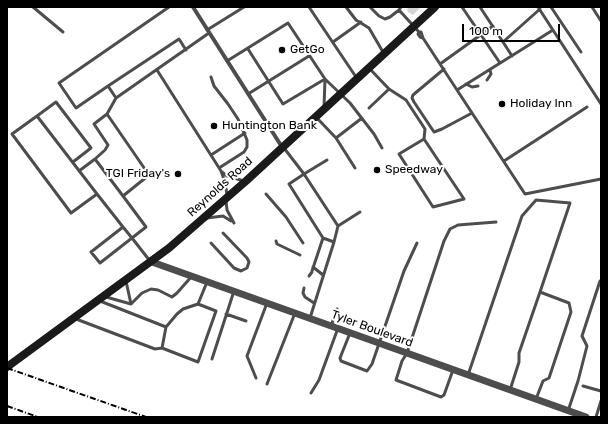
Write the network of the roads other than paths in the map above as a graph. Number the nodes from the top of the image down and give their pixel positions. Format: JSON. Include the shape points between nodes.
{"nodes":[{"id":1,"x":33,"y":7,"type":"edge"},
{"id":2,"x":169,"y":7,"type":"edge"},
{"id":3,"x":193,"y":7,"type":"edge"},
{"id":4,"x":244,"y":7,"type":"edge"},
{"id":5,"x":310,"y":7,"type":"edge"},
{"id":6,"x":346,"y":7,"type":"edge"},
{"id":7,"x":370,"y":7,"type":"edge"},
{"id":8,"x":435,"y":7,"type":"edge"},
{"id":9,"x":462,"y":7,"type":"edge"},
{"id":10,"x":480,"y":7,"type":"edge"},
{"id":11,"x":551,"y":7,"type":"edge"},
{"id":12,"x":592,"y":7,"type":"edge"},
{"id":13,"x":400,"y":8,"type":"edge"},
{"id":14,"x":539,"y":8,"type":"edge"},
{"id":15,"x":601,"y":21,"type":"edge"},
{"id":16,"x":360,"y":22,"type":"junction"},
{"id":17,"x":492,"y":26,"type":"junction"},
{"id":18,"x":417,"y":29,"type":"junction"},
{"id":19,"x":553,"y":30,"type":"junction"},
{"id":20,"x":63,"y":32,"type":"dead end"},
{"id":21,"x":208,"y":32,"type":"junction"},
{"id":22,"x":481,"y":34,"type":"junction"},
{"id":23,"x":333,"y":42,"type":"junction"},
{"id":24,"x":503,"y":42,"type":"junction"},
{"id":25,"x":248,"y":49,"type":"junction"},
{"id":26,"x":186,"y":50,"type":"junction"},
{"id":27,"x":581,"y":52,"type":"dead end"},
{"id":28,"x":384,"y":54,"type":"junction"},
{"id":29,"x":309,"y":56,"type":"junction"},
{"id":30,"x":512,"y":56,"type":"junction"},
{"id":31,"x":227,"y":62,"type":"junction"},
{"id":32,"x":440,"y":64,"type":"junction"},
{"id":33,"x":500,"y":64,"type":"junction"},
{"id":34,"x":369,"y":68,"type":"junction"},
{"id":35,"x":157,"y":70,"type":"junction"},
{"id":36,"x":444,"y":70,"type":"junction"},
{"id":37,"x":490,"y":70,"type":"junction"},
{"id":38,"x":211,"y":77,"type":"dead end"},
{"id":39,"x":357,"y":78,"type":"junction"},
{"id":40,"x":324,"y":79,"type":"junction"},
{"id":41,"x":487,"y":80,"type":"dead end"},
{"id":42,"x":268,"y":82,"type":"junction"},
{"id":43,"x":466,"y":84,"type":"junction"},
{"id":44,"x":108,"y":86,"type":"junction"},
{"id":45,"x":478,"y":86,"type":"dead end"},
{"id":46,"x":389,"y":89,"type":"junction"},
{"id":47,"x":457,"y":90,"type":"junction"},
{"id":48,"x":248,"y":94,"type":"junction"},
{"id":49,"x":340,"y":94,"type":"junction"},
{"id":50,"x":116,"y":98,"type":"junction"},
{"id":51,"x":601,"y":104,"type":"edge"},
{"id":52,"x":587,"y":107,"type":"dead end"},
{"id":53,"x":369,"y":108,"type":"dead end"},
{"id":54,"x":324,"y":109,"type":"junction"},
{"id":55,"x":472,"y":113,"type":"junction"},
{"id":56,"x":107,"y":114,"type":"junction"},
{"id":57,"x":37,"y":116,"type":"junction"},
{"id":58,"x":316,"y":117,"type":"junction"},
{"id":59,"x":362,"y":118,"type":"junction"},
{"id":60,"x":245,"y":133,"type":"junction"},
{"id":61,"x":336,"y":138,"type":"junction"},
{"id":62,"x":424,"y":139,"type":"junction"},
{"id":63,"x":282,"y":147,"type":"junction"},
{"id":64,"x":382,"y":148,"type":"dead end"},
{"id":65,"x":211,"y":155,"type":"junction"},
{"id":66,"x":95,"y":159,"type":"junction"},
{"id":67,"x":327,"y":160,"type":"dead end"},
{"id":68,"x":504,"y":161,"type":"junction"},
{"id":69,"x":73,"y":162,"type":"junction"},
{"id":70,"x":355,"y":168,"type":"dead end"},
{"id":71,"x":220,"y":170,"type":"junction"},
{"id":72,"x":79,"y":171,"type":"junction"},
{"id":73,"x":304,"y":174,"type":"junction"},
{"id":74,"x":601,"y":179,"type":"edge"},
{"id":75,"x":246,"y":181,"type":"junction"},
{"id":76,"x":311,"y":185,"type":"junction"},
{"id":77,"x":307,"y":188,"type":"dead end"},
{"id":78,"x":299,"y":193,"type":"dead end"},
{"id":79,"x":316,"y":193,"type":"junction"},
{"id":80,"x":97,"y":194,"type":"junction"},
{"id":81,"x":266,"y":194,"type":"dead end"},
{"id":82,"x":296,"y":195,"type":"junction"},
{"id":83,"x":312,"y":195,"type":"dead end"},
{"id":84,"x":122,"y":196,"type":"junction"},
{"id":85,"x":227,"y":198,"type":"junction"},
{"id":86,"x":320,"y":199,"type":"junction"},
{"id":87,"x":316,"y":202,"type":"dead end"},
{"id":88,"x":324,"y":206,"type":"junction"},
{"id":89,"x":320,"y":208,"type":"dead end"},
{"id":90,"x":329,"y":212,"type":"junction"},
{"id":91,"x":360,"y":212,"type":"dead end"},
{"id":92,"x":324,"y":215,"type":"dead end"},
{"id":93,"x":203,"y":219,"type":"junction"},
{"id":94,"x":333,"y":219,"type":"junction"},
{"id":95,"x":329,"y":222,"type":"dead end"},
{"id":96,"x":496,"y":222,"type":"dead end"},
{"id":97,"x":338,"y":226,"type":"junction"},
{"id":98,"x":123,"y":227,"type":"junction"},
{"id":99,"x":223,"y":233,"type":"dead end"},
{"id":100,"x":132,"y":238,"type":"junction"},
{"id":101,"x":323,"y":238,"type":"junction"},
{"id":102,"x":276,"y":241,"type":"dead end"},
{"id":103,"x":334,"y":242,"type":"junction"},
{"id":104,"x":211,"y":243,"type":"dead end"},
{"id":105,"x":417,"y":243,"type":"dead end"},
{"id":106,"x":303,"y":244,"type":"dead end"},
{"id":107,"x":300,"y":255,"type":"dead end"},
{"id":108,"x":152,"y":262,"type":"junction"},
{"id":109,"x":312,"y":270,"type":"junction"},
{"id":110,"x":323,"y":275,"type":"junction"},
{"id":111,"x":192,"y":276,"type":"junction"},
{"id":112,"x":309,"y":276,"type":"dead end"},
{"id":113,"x":126,"y":281,"type":"junction"},
{"id":114,"x":600,"y":281,"type":"dead end"},
{"id":115,"x":207,"y":282,"type":"junction"},
{"id":116,"x":304,"y":288,"type":"dead end"},
{"id":117,"x":234,"y":291,"type":"junction"},
{"id":118,"x":540,"y":292,"type":"junction"},
{"id":119,"x":102,"y":298,"type":"junction"},
{"id":120,"x":267,"y":303,"type":"junction"},
{"id":121,"x":314,"y":303,"type":"junction"},
{"id":122,"x":132,"y":304,"type":"junction"},
{"id":123,"x":198,"y":304,"type":"junction"},
{"id":124,"x":337,"y":309,"type":"dead end"},
{"id":125,"x":295,"y":313,"type":"junction"},
{"id":126,"x":226,"y":314,"type":"junction"},
{"id":127,"x":74,"y":318,"type":"junction"},
{"id":128,"x":310,"y":318,"type":"junction"},
{"id":129,"x":246,"y":321,"type":"dead end"},
{"id":130,"x":166,"y":327,"type":"junction"},
{"id":131,"x":335,"y":327,"type":"junction"},
{"id":132,"x":350,"y":333,"type":"junction"},
{"id":133,"x":378,"y":343,"type":"junction"},
{"id":134,"x":162,"y":348,"type":"junction"},
{"id":135,"x":407,"y":353,"type":"junction"},
{"id":136,"x":212,"y":359,"type":"dead end"},
{"id":137,"x":7,"y":367,"type":"edge"},
{"id":138,"x":453,"y":370,"type":"junction"},
{"id":139,"x":468,"y":375,"type":"junction"},
{"id":140,"x":256,"y":378,"type":"dead end"},
{"id":141,"x":267,"y":384,"type":"dead end"},
{"id":142,"x":583,"y":386,"type":"dead end"},
{"id":143,"x":510,"y":390,"type":"junction"},
{"id":144,"x":601,"y":391,"type":"edge"},
{"id":145,"x":311,"y":393,"type":"dead end"},
{"id":146,"x":536,"y":399,"type":"junction"},
{"id":147,"x":601,"y":401,"type":"edge"},
{"id":148,"x":568,"y":411,"type":"junction"},
{"id":149,"x":586,"y":417,"type":"edge"},
{"id":150,"x":596,"y":417,"type":"edge"}],
"edges":[{"from":1,"to":20,"type":"lane"},
{"from":2,"to":44,"type":"lane","via":[[59,83],[76,108]]},
{"from":3,"to":21,"type":"street"},
{"from":4,"to":21,"type":"lane"},
{"from":5,"to":23,"type":"lane"},
{"from":6,"to":16,"type":"lane"},
{"from":7,"to":13,"type":"lane","via":[[385,19]]},
{"from":8,"to":18,"type":"main road","name":"Reynolds Road"},
{"from":9,"to":22,"type":"lane"},
{"from":10,"to":17,"type":"lane"},
{"from":11,"to":27,"type":"lane"},
{"from":12,"to":15,"type":"lane"},
{"from":13,"to":18,"type":"lane"},
{"from":14,"to":19,"type":"lane"},
{"from":14,"to":24,"type":"lane"},
{"from":16,"to":23,"type":"lane"},
{"from":16,"to":28,"type":"lane","via":[[369,28]]},
{"from":17,"to":22,"type":"lane"},
{"from":17,"to":24,"type":"lane"},
{"from":18,"to":28,"type":"main road","name":"Reynolds Road"},
{"from":18,"to":32,"type":"lane"},
{"from":19,"to":30,"type":"lane"},
{"from":19,"to":51,"type":"lane"},
{"from":21,"to":26,"type":"lane"},
{"from":21,"to":31,"type":"street"},
{"from":22,"to":32,"type":"lane"},
{"from":22,"to":33,"type":"lane"},
{"from":23,"to":39,"type":"lane"},
{"from":24,"to":30,"type":"lane"},
{"from":25,"to":29,"type":"lane","via":[[288,23]]},
{"from":25,"to":31,"type":"lane"},
{"from":25,"to":42,"type":"lane"},
{"from":26,"to":35,"type":"lane"},
{"from":26,"to":44,"type":"lane","via":[[179,39]]},
{"from":28,"to":34,"type":"main road","name":"Reynolds Road"},
{"from":29,"to":40,"type":"lane"},
{"from":29,"to":42,"type":"lane"},
{"from":30,"to":33,"type":"lane"},
{"from":31,"to":48,"type":"street"},
{"from":32,"to":36,"type":"lane"},
{"from":33,"to":37,"type":"lane"},
{"from":34,"to":39,"type":"main road","name":"Reynolds Road"},
{"from":34,"to":46,"type":"lane"},
{"from":35,"to":50,"type":"lane"},
{"from":35,"to":65,"type":"lane"},
{"from":36,"to":47,"type":"lane"},
{"from":36,"to":55,"type":"lane","via":[[413,95],[414,102],[434,132]]},
{"from":37,"to":41,"type":"lane","via":[[491,74]]},
{"from":37,"to":43,"type":"lane"},
{"from":38,"to":60,"type":"lane","via":[[214,86]]},
{"from":39,"to":49,"type":"main road","name":"Reynolds Road"},
{"from":40,"to":42,"type":"lane","via":[[283,104]]},
{"from":40,"to":49,"type":"lane"},
{"from":40,"to":54,"type":"lane"},
{"from":42,"to":48,"type":"lane"},
{"from":43,"to":45,"type":"lane"},
{"from":43,"to":47,"type":"lane"},
{"from":44,"to":50,"type":"lane"},
{"from":46,"to":53,"type":"lane"},
{"from":46,"to":62,"type":"lane","via":[[406,100],[425,129]]},
{"from":47,"to":55,"type":"lane"},
{"from":48,"to":63,"type":"street"},
{"from":49,"to":54,"type":"main road","name":"Reynolds Road"},
{"from":49,"to":59,"type":"lane"},
{"from":50,"to":56,"type":"lane"},
{"from":52,"to":68,"type":"lane"},
{"from":54,"to":58,"type":"main road","name":"Reynolds Road"},
{"from":55,"to":68,"type":"lane"},
{"from":56,"to":66,"type":"lane","via":[[94,124],[108,145]]},
{"from":56,"to":84,"type":"lane","via":[[149,175]]},
{"from":57,"to":69,"type":"lane"},
{"from":57,"to":69,"type":"lane","via":[[56,102],[91,148]]},
{"from":57,"to":80,"type":"lane","via":[[12,134],[71,213]]},
{"from":58,"to":61,"type":"lane"},
{"from":58,"to":63,"type":"main road","name":"Reynolds Road"},
{"from":59,"to":61,"type":"lane"},
{"from":59,"to":64,"type":"lane"},
{"from":60,"to":65,"type":"lane"},
{"from":60,"to":71,"type":"lane","via":[[248,144],[244,152]]},
{"from":61,"to":70,"type":"lane"},
{"from":62,"to":62,"type":"lane","via":[[399,154],[433,207],[464,200]]},
{"from":63,"to":73,"type":"lane"},
{"from":63,"to":75,"type":"main road","name":"Reynolds Road"},
{"from":65,"to":71,"type":"lane"},
{"from":66,"to":72,"type":"lane"},
{"from":66,"to":84,"type":"lane"},
{"from":67,"to":73,"type":"lane"},
{"from":68,"to":74,"type":"lane","via":[[525,194]]},
{"from":69,"to":72,"type":"lane"},
{"from":71,"to":75,"type":"lane","via":[[227,176]]},
{"from":71,"to":85,"type":"lane"},
{"from":72,"to":80,"type":"lane"},
{"from":73,"to":76,"type":"lane"},
{"from":73,"to":82,"type":"lane","via":[[289,184]]},
{"from":75,"to":85,"type":"main road","name":"Reynolds Road"},
{"from":76,"to":77,"type":"lane"},
{"from":76,"to":79,"type":"lane"},
{"from":78,"to":82,"type":"lane"},
{"from":79,"to":83,"type":"lane"},
{"from":79,"to":86,"type":"lane"},
{"from":80,"to":98,"type":"lane"},
{"from":81,"to":106,"type":"lane","via":[[286,217]]},
{"from":82,"to":101,"type":"lane"},
{"from":84,"to":100,"type":"lane","via":[[146,227]]},
{"from":85,"to":93,"type":"main road","name":"Reynolds Road"},
{"from":85,"to":93,"type":"lane","via":[[227,210],[234,223],[223,216]]},
{"from":86,"to":87,"type":"lane"},
{"from":86,"to":88,"type":"lane"},
{"from":88,"to":89,"type":"lane"},
{"from":88,"to":90,"type":"lane"},
{"from":90,"to":92,"type":"lane"},
{"from":90,"to":94,"type":"lane"},
{"from":91,"to":97,"type":"lane"},
{"from":93,"to":108,"type":"main road","name":"Reynolds Road"},
{"from":94,"to":95,"type":"lane"},
{"from":94,"to":97,"type":"lane"},
{"from":96,"to":135,"type":"lane","via":[[458,225],[450,229]]},
{"from":97,"to":103,"type":"lane"},
{"from":98,"to":100,"type":"lane"},
{"from":98,"to":100,"type":"lane","via":[[91,252],[100,263]]},
{"from":99,"to":104,"type":"lane","via":[[247,258],[247,268],[241,271],[234,268]]},
{"from":100,"to":108,"type":"lane"},
{"from":101,"to":103,"type":"lane"},
{"from":101,"to":109,"type":"lane"},
{"from":102,"to":107,"type":"lane","via":[[277,244]]},
{"from":103,"to":110,"type":"lane"},
{"from":105,"to":133,"type":"lane"},
{"from":108,"to":111,"type":"street","name":"Tyler Boulevard"},
{"from":108,"to":113,"type":"main road","name":"Reynolds Road"},
{"from":109,"to":110,"type":"lane"},
{"from":109,"to":112,"type":"lane"},
{"from":110,"to":121,"type":"lane"},
{"from":111,"to":115,"type":"street","name":"Tyler Boulevard"},
{"from":111,"to":122,"type":"lane","via":[[172,296],[151,289],[142,293]]},
{"from":113,"to":119,"type":"main road","name":"Reynolds Road"},
{"from":113,"to":122,"type":"lane"},
{"from":114,"to":148,"type":"lane","via":[[582,336],[587,346]]},
{"from":115,"to":117,"type":"street","name":"Tyler Boulevard"},
{"from":115,"to":123,"type":"lane"},
{"from":116,"to":121,"type":"lane","via":[[305,297]]},
{"from":117,"to":120,"type":"street","name":"Tyler Boulevard"},
{"from":117,"to":126,"type":"lane"},
{"from":118,"to":139,"type":"lane","via":[[570,203],[536,200],[522,216]]},
{"from":118,"to":143,"type":"lane","via":[[519,353],[519,362]]},
{"from":118,"to":146,"type":"lane","via":[[569,303],[571,312],[549,378],[543,381]]},
{"from":119,"to":122,"type":"lane"},
{"from":119,"to":127,"type":"main road","name":"Reynolds Road"},
{"from":119,"to":130,"type":"lane"},
{"from":120,"to":125,"type":"street","name":"Tyler Boulevard"},
{"from":120,"to":140,"type":"lane","via":[[247,356]]},
{"from":121,"to":128,"type":"lane"},
{"from":123,"to":130,"type":"lane","via":[[183,309]]},
{"from":123,"to":134,"type":"lane","via":[[216,311],[198,362]]},
{"from":124,"to":131,"type":"lane"},
{"from":125,"to":128,"type":"street","name":"Tyler Boulevard"},
{"from":125,"to":141,"type":"lane"},
{"from":126,"to":129,"type":"lane"},
{"from":126,"to":136,"type":"lane"},
{"from":127,"to":134,"type":"lane","via":[[155,349]]},
{"from":127,"to":137,"type":"main road","name":"Reynolds Road"},
{"from":128,"to":131,"type":"street","name":"Tyler Boulevard"},
{"from":130,"to":134,"type":"lane"},
{"from":131,"to":132,"type":"street","name":"Tyler Boulevard"},
{"from":131,"to":145,"type":"lane","via":[[319,380]]},
{"from":132,"to":133,"type":"street","name":"Tyler Boulevard"},
{"from":132,"to":133,"type":"lane","via":[[340,358],[341,362],[367,371],[372,364]]},
{"from":133,"to":135,"type":"street","name":"Tyler Boulevard"},
{"from":135,"to":138,"type":"street","name":"Tyler Boulevard"},
{"from":135,"to":138,"type":"lane","via":[[396,380],[441,397]]},
{"from":138,"to":139,"type":"street","name":"Tyler Boulevard"},
{"from":139,"to":143,"type":"street","name":"Tyler Boulevard"},
{"from":142,"to":144,"type":"lane"},
{"from":143,"to":146,"type":"street","name":"Tyler Boulevard"},
{"from":146,"to":148,"type":"street","name":"Tyler Boulevard"},
{"from":147,"to":150,"type":"lane"},
{"from":148,"to":149,"type":"street","name":"Tyler Boulevard"}]}
